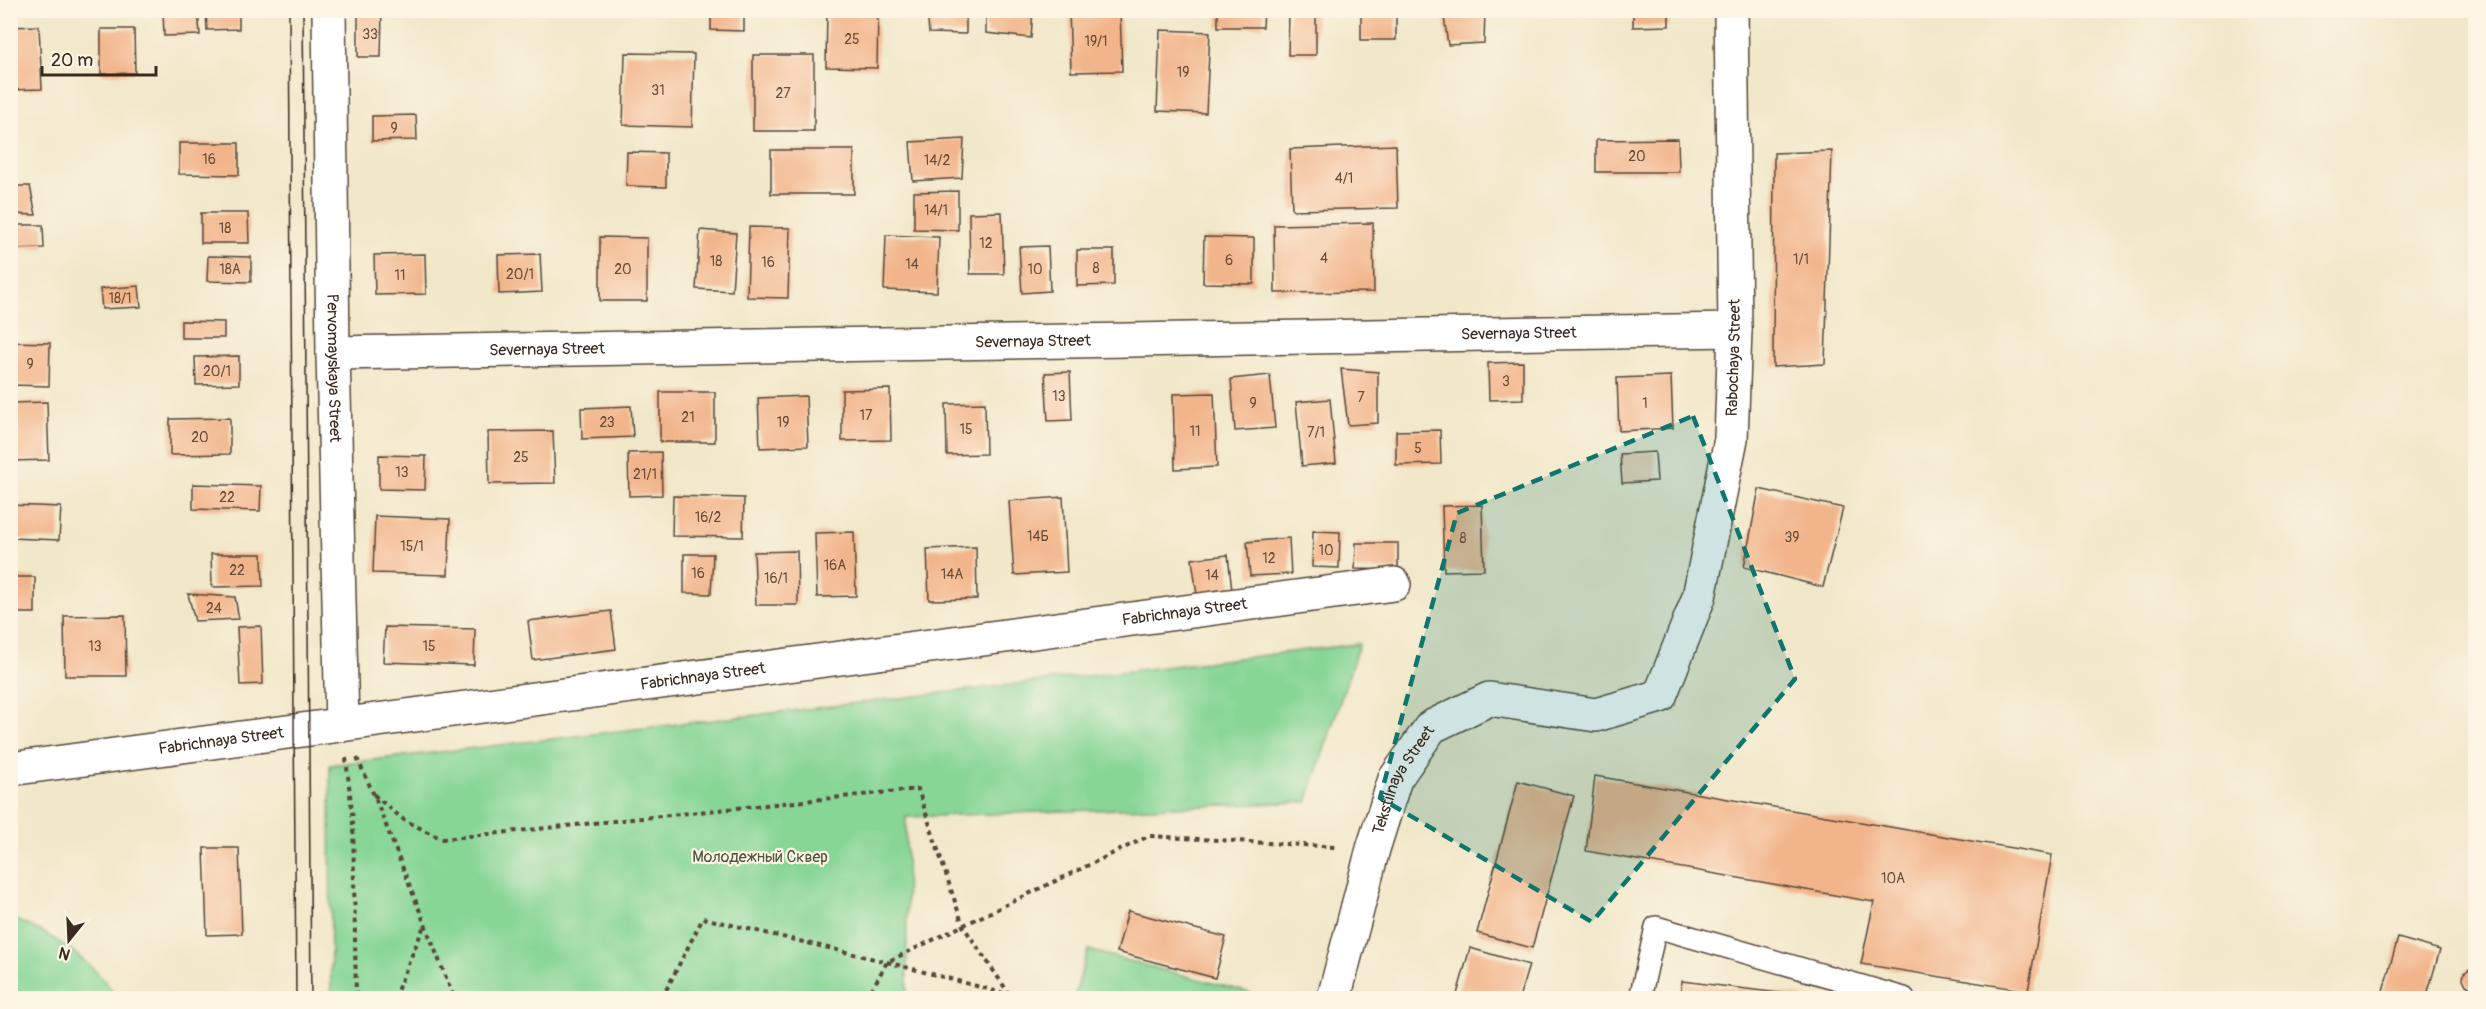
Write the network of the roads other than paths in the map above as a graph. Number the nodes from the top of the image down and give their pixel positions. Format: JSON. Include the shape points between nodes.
{"nodes":[{"id":1,"x":329,"y":10,"type":"edge"},
{"id":2,"x":1731,"y":10,"type":"edge"},
{"id":3,"x":1735,"y":330,"type":"junction"},
{"id":4,"x":333,"y":353,"type":"junction"},
{"id":5,"x":1394,"y":584,"type":"dead end"},
{"id":6,"x":1660,"y":696,"type":"joint"},
{"id":7,"x":342,"y":725,"type":"junction"},
{"id":8,"x":10,"y":769,"type":"edge"},
{"id":9,"x":1334,"y":999,"type":"edge"},
{"id":10,"x":1640,"y":999,"type":"edge"},
{"id":11,"x":1904,"y":999,"type":"edge"}],
"edges":[{"from":1,"to":4,"type":"street","name":"Pervomayskaya Street"},
{"from":2,"to":3,"type":"street","name":"Rabochaya Street"},
{"from":3,"to":4,"type":"street","name":"Severnaya Street"},
{"from":3,"to":6,"type":"street","name":"Rabochaya Street","via":[[1731,439],[1699,597]]},
{"from":4,"to":7,"type":"street","name":"Pervomayskaya Street"},
{"from":5,"to":7,"type":"street","name":"Fabrichnaya Street"},
{"from":6,"to":9,"type":"street","name":"Tekstilnaya Street","via":[[1596,715],[1489,699],[1431,727],[1395,779]]},
{"from":7,"to":8,"type":"street","name":"Fabrichnaya Street"},
{"from":10,"to":11,"type":"lane","via":[[1656,927]]}]}
